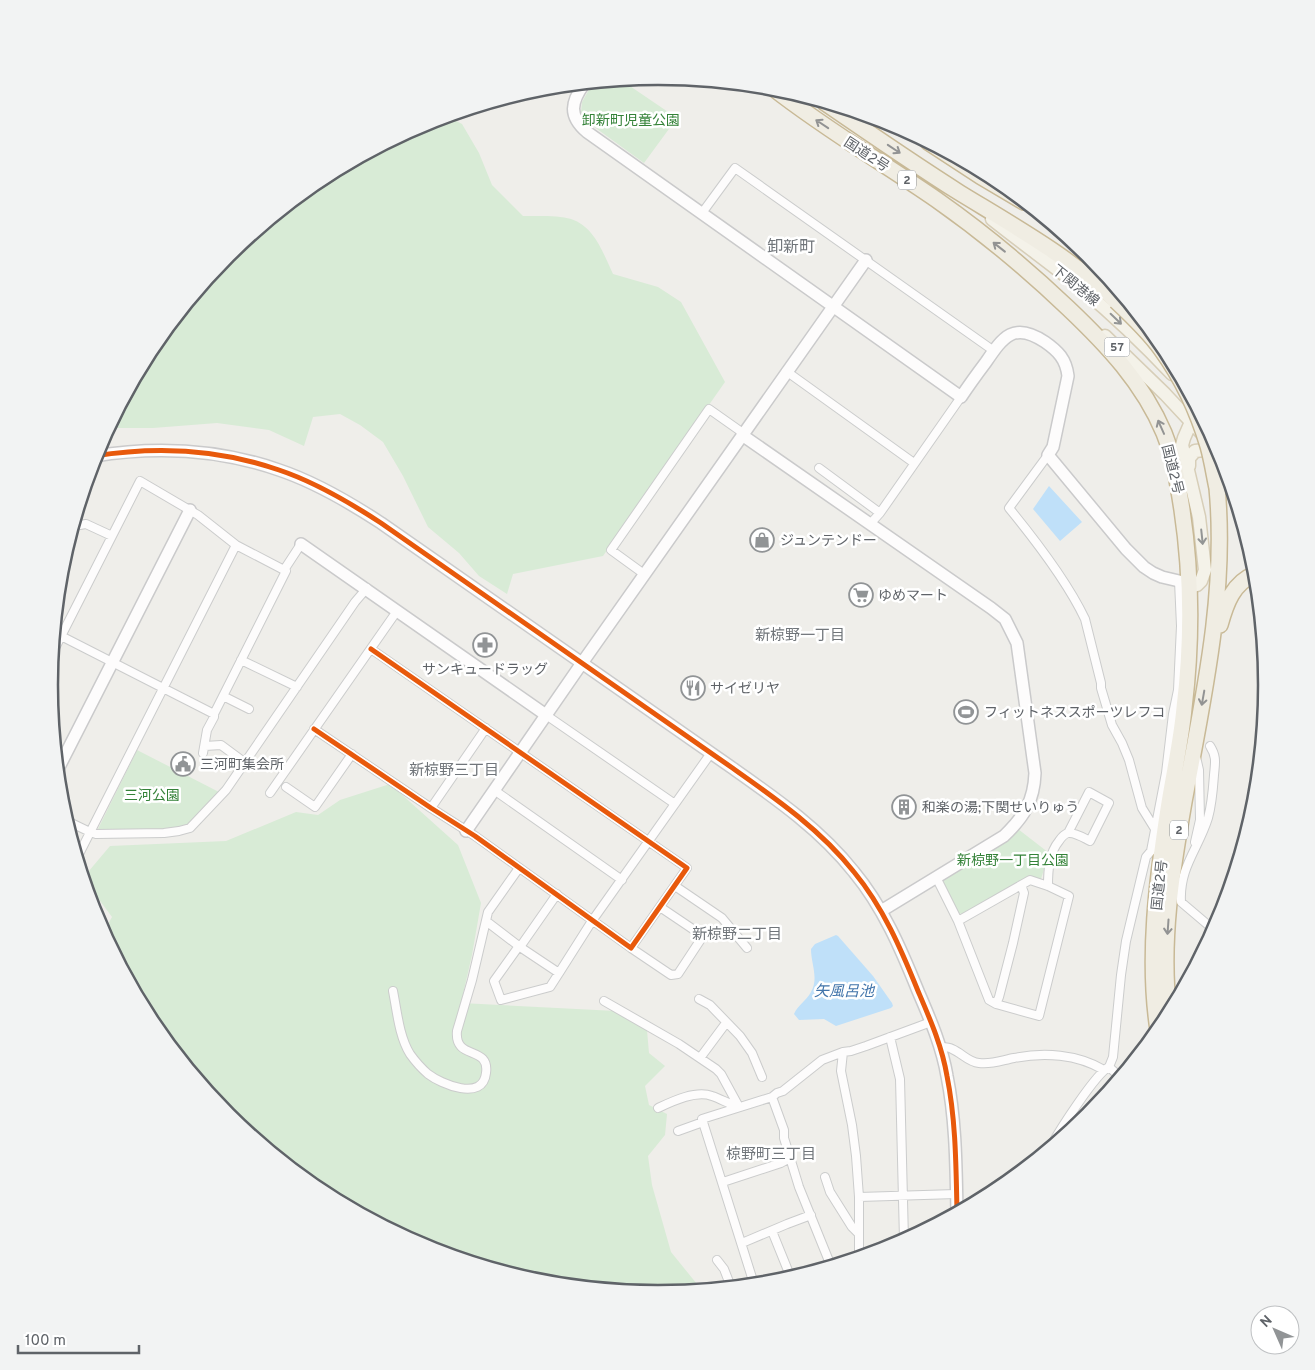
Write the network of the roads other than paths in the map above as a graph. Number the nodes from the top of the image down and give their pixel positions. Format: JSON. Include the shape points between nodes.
{"nodes":[{"id":1,"x":580,"y":90,"type":"edge"},
{"id":2,"x":789,"y":100,"type":"edge"},
{"id":3,"x":843,"y":115,"type":"edge"},
{"id":4,"x":955,"y":190,"type":"junction"},
{"id":5,"x":702,"y":213,"type":"junction"},
{"id":6,"x":866,"y":260,"type":"junction"},
{"id":7,"x":1036,"y":278,"type":"junction"},
{"id":8,"x":833,"y":306,"type":"junction"},
{"id":9,"x":1130,"y":315,"type":"edge"},
{"id":10,"x":994,"y":351,"type":"junction"},
{"id":11,"x":1166,"y":368,"type":"edge"},
{"id":12,"x":786,"y":371,"type":"junction"},
{"id":13,"x":961,"y":397,"type":"junction"},
{"id":14,"x":1194,"y":416,"type":"edge"},
{"id":15,"x":1196,"y":418,"type":"edge"},
{"id":16,"x":1195,"y":419,"type":"edge"},
{"id":17,"x":742,"y":434,"type":"junction"},
{"id":18,"x":1207,"y":444,"type":"edge"},
{"id":19,"x":1210,"y":452,"type":"edge"},
{"id":20,"x":103,"y":455,"type":"edge"},
{"id":21,"x":1048,"y":455,"type":"junction"},
{"id":22,"x":914,"y":463,"type":"junction"},
{"id":23,"x":819,"y":468,"type":"dead end"},
{"id":24,"x":1190,"y":474,"type":"junction"},
{"id":25,"x":190,"y":510,"type":"junction"},
{"id":26,"x":880,"y":513,"type":"junction"},
{"id":27,"x":870,"y":524,"type":"junction"},
{"id":28,"x":79,"y":525,"type":"edge"},
{"id":29,"x":112,"y":536,"type":"junction"},
{"id":30,"x":301,"y":544,"type":"joint"},
{"id":31,"x":236,"y":545,"type":"junction"},
{"id":32,"x":1188,"y":547,"type":"junction"},
{"id":33,"x":284,"y":570,"type":"junction"},
{"id":34,"x":644,"y":574,"type":"junction"},
{"id":35,"x":1247,"y":578,"type":"edge"},
{"id":36,"x":1184,"y":584,"type":"junction"},
{"id":37,"x":366,"y":588,"type":"junction"},
{"id":38,"x":397,"y":611,"type":"junction"},
{"id":39,"x":61,"y":636,"type":"joint"},
{"id":40,"x":371,"y":648,"type":"junction"},
{"id":41,"x":1211,"y":650,"type":"junction"},
{"id":42,"x":241,"y":660,"type":"junction"},
{"id":43,"x":112,"y":663,"type":"junction"},
{"id":44,"x":582,"y":663,"type":"junction"},
{"id":45,"x":297,"y":687,"type":"junction"},
{"id":46,"x":164,"y":689,"type":"junction"},
{"id":47,"x":223,"y":696,"type":"junction"},
{"id":48,"x":249,"y":709,"type":"dead end"},
{"id":49,"x":214,"y":714,"type":"junction"},
{"id":50,"x":546,"y":715,"type":"junction"},
{"id":51,"x":486,"y":728,"type":"junction"},
{"id":52,"x":314,"y":729,"type":"junction"},
{"id":53,"x":1210,"y":746,"type":"dead end"},
{"id":54,"x":1194,"y":748,"type":"junction"},
{"id":55,"x":520,"y":752,"type":"junction"},
{"id":56,"x":711,"y":753,"type":"junction"},
{"id":57,"x":352,"y":754,"type":"junction"},
{"id":58,"x":63,"y":760,"type":"edge"},
{"id":59,"x":244,"y":762,"type":"junction"},
{"id":60,"x":286,"y":788,"type":"dead end"},
{"id":61,"x":494,"y":790,"type":"junction"},
{"id":62,"x":270,"y":793,"type":"dead end"},
{"id":63,"x":675,"y":804,"type":"junction"},
{"id":64,"x":431,"y":808,"type":"junction"},
{"id":65,"x":74,"y":824,"type":"edge"},
{"id":66,"x":1155,"y":828,"type":"junction"},
{"id":67,"x":466,"y":830,"type":"junction"},
{"id":68,"x":90,"y":832,"type":"junction"},
{"id":69,"x":1068,"y":833,"type":"junction"},
{"id":70,"x":649,"y":842,"type":"junction"},
{"id":71,"x":81,"y":850,"type":"edge"},
{"id":72,"x":1192,"y":853,"type":"junction"},
{"id":73,"x":519,"y":868,"type":"junction"},
{"id":74,"x":936,"y":877,"type":"junction"},
{"id":75,"x":622,"y":880,"type":"junction"},
{"id":76,"x":1021,"y":885,"type":"junction"},
{"id":77,"x":675,"y":886,"type":"junction"},
{"id":78,"x":1048,"y":886,"type":"junction"},
{"id":79,"x":557,"y":894,"type":"junction"},
{"id":80,"x":660,"y":907,"type":"junction"},
{"id":81,"x":881,"y":911,"type":"junction"},
{"id":82,"x":486,"y":921,"type":"junction"},
{"id":83,"x":592,"y":921,"type":"junction"},
{"id":84,"x":958,"y":922,"type":"junction"},
{"id":85,"x":1208,"y":925,"type":"edge"},
{"id":86,"x":520,"y":947,"type":"junction"},
{"id":87,"x":631,"y":948,"type":"junction"},
{"id":88,"x":747,"y":948,"type":"dead end"},
{"id":89,"x":559,"y":974,"type":"junction"},
{"id":90,"x":393,"y":990,"type":"dead end"},
{"id":91,"x":699,"y":999,"type":"dead end"},
{"id":92,"x":1168,"y":999,"type":"edge"},
{"id":93,"x":604,"y":1001,"type":"dead end"},
{"id":94,"x":996,"y":1004,"type":"junction"},
{"id":95,"x":1157,"y":1017,"type":"edge"},
{"id":96,"x":931,"y":1022,"type":"junction"},
{"id":97,"x":726,"y":1023,"type":"junction"},
{"id":98,"x":890,"y":1037,"type":"junction"},
{"id":99,"x":941,"y":1047,"type":"junction"},
{"id":100,"x":843,"y":1052,"type":"junction"},
{"id":101,"x":700,"y":1058,"type":"junction"},
{"id":102,"x":1107,"y":1069,"type":"junction"},
{"id":103,"x":1115,"y":1074,"type":"edge"},
{"id":104,"x":762,"y":1077,"type":"dead end"},
{"id":105,"x":772,"y":1097,"type":"junction"},
{"id":106,"x":739,"y":1107,"type":"junction"},
{"id":107,"x":658,"y":1108,"type":"dead end"},
{"id":108,"x":703,"y":1122,"type":"junction"},
{"id":109,"x":1062,"y":1128,"type":"edge"},
{"id":110,"x":678,"y":1131,"type":"dead end"},
{"id":111,"x":790,"y":1158,"type":"junction"},
{"id":112,"x":825,"y":1178,"type":"dead end"},
{"id":113,"x":723,"y":1182,"type":"junction"},
{"id":114,"x":956,"y":1194,"type":"junction"},
{"id":115,"x":903,"y":1195,"type":"junction"},
{"id":116,"x":859,"y":1197,"type":"junction"},
{"id":117,"x":957,"y":1205,"type":"edge"},
{"id":118,"x":810,"y":1215,"type":"junction"},
{"id":119,"x":772,"y":1230,"type":"junction"},
{"id":120,"x":904,"y":1232,"type":"edge"},
{"id":121,"x":858,"y":1233,"type":"junction"},
{"id":122,"x":742,"y":1243,"type":"junction"},
{"id":123,"x":859,"y":1250,"type":"edge"},
{"id":124,"x":717,"y":1260,"type":"dead end"},
{"id":125,"x":829,"y":1260,"type":"edge"},
{"id":126,"x":788,"y":1270,"type":"edge"},
{"id":127,"x":752,"y":1277,"type":"edge"},
{"id":128,"x":729,"y":1281,"type":"edge"}],
"edges":[{"from":1,"to":5,"type":"street","via":[[573,104],[574,117],[581,127]]},
{"from":7,"to":2,"type":"highway","name":"国道2号","number":"2","one_way":true,"via":[[950,210]]},
{"from":3,"to":4,"type":"highway","name":"国道2号","number":"2","one_way":true},
{"from":4,"to":9,"type":"highway","name":"国道2号","number":"2","bridge":true,"via":[[1061,256]]},
{"from":4,"to":11,"type":"main road","name":"下関港線","number":"57","one_way":true,"via":[[1081,288]]},
{"from":5,"to":6,"type":"street","via":[[735,168]]},
{"from":5,"to":8,"type":"street"},
{"from":6,"to":8,"type":"street"},
{"from":6,"to":10,"type":"street"},
{"from":7,"to":14,"type":"main road","name":"下関港線","number":"57"},
{"from":32,"to":7,"type":"highway","name":"国道2号","number":"2","one_way":true,"via":[[1180,487],[1170,450],[1145,396],[1104,344]]},
{"from":8,"to":12,"type":"street"},
{"from":8,"to":13,"type":"street"},
{"from":10,"to":13,"type":"street"},
{"from":10,"to":21,"type":"street","via":[[1009,335],[1020,332],[1048,344],[1065,362],[1067,384],[1053,447]]},
{"from":12,"to":17,"type":"street"},
{"from":12,"to":22,"type":"street"},
{"from":13,"to":22,"type":"street"},
{"from":15,"to":32,"type":"main road","via":[[1180,433],[1177,444],[1188,499]]},
{"from":16,"to":24,"type":"main road","via":[[1182,445]]},
{"from":17,"to":27,"type":"street"},
{"from":17,"to":34,"type":"street"},
{"from":17,"to":34,"type":"street","via":[[709,409],[611,550]]},
{"from":18,"to":41,"type":"highway","name":"国道2号","number":"2","bridge":true,"via":[[1217,488],[1220,536]]},
{"from":19,"to":24,"type":"main road","via":[[1195,451],[1189,458]]},
{"from":20,"to":44,"type":"street","via":[[140,450],[215,454],[280,470],[359,509]]},
{"from":21,"to":36,"type":"street","via":[[1135,557],[1153,573]]},
{"from":21,"to":66,"type":"street","via":[[1009,508],[1033,537],[1085,620],[1100,688],[1112,724],[1129,760],[1142,808]]},
{"from":22,"to":26,"type":"street"},
{"from":23,"to":26,"type":"street"},
{"from":24,"to":36,"type":"main road","one_way":true,"via":[[1205,570],[1197,585]]},
{"from":25,"to":29,"type":"street","via":[[140,481]]},
{"from":25,"to":31,"type":"street"},
{"from":25,"to":43,"type":"street"},
{"from":26,"to":27,"type":"street"},
{"from":27,"to":74,"type":"street","via":[[998,613],[1017,643],[1035,773],[1030,802],[1004,836]]},
{"from":28,"to":29,"type":"street","via":[[86,524]]},
{"from":29,"to":39,"type":"street"},
{"from":30,"to":33,"type":"street"},
{"from":30,"to":37,"type":"street"},
{"from":31,"to":33,"type":"street"},
{"from":31,"to":46,"type":"street"},
{"from":32,"to":36,"type":"highway","name":"国道2号","number":"2"},
{"from":33,"to":42,"type":"street"},
{"from":34,"to":44,"type":"street"},
{"from":35,"to":41,"type":"highway","via":[[1234,590],[1225,606]]},
{"from":36,"to":66,"type":"street","via":[[1178,690]]},
{"from":36,"to":95,"type":"highway","name":"国道2号","number":"2","via":[[1190,639],[1186,699],[1167,810],[1156,908]]},
{"from":37,"to":38,"type":"street"},
{"from":37,"to":45,"type":"street"},
{"from":38,"to":40,"type":"street"},
{"from":38,"to":50,"type":"street"},
{"from":39,"to":43,"type":"street"},
{"from":40,"to":51,"type":"street"},
{"from":40,"to":52,"type":"street"},
{"from":41,"to":54,"type":"highway","name":"国道2号","number":"2","one_way":true},
{"from":42,"to":45,"type":"street"},
{"from":42,"to":47,"type":"street"},
{"from":43,"to":46,"type":"street"},
{"from":43,"to":58,"type":"street"},
{"from":44,"to":50,"type":"street"},
{"from":44,"to":56,"type":"street"},
{"from":45,"to":59,"type":"street"},
{"from":46,"to":49,"type":"street"},
{"from":46,"to":68,"type":"street"},
{"from":47,"to":48,"type":"street"},
{"from":47,"to":49,"type":"street"},
{"from":49,"to":59,"type":"street","via":[[204,749],[221,745]]},
{"from":50,"to":55,"type":"street"},
{"from":50,"to":63,"type":"street"},
{"from":51,"to":55,"type":"street"},
{"from":51,"to":64,"type":"street"},
{"from":52,"to":57,"type":"street"},
{"from":52,"to":62,"type":"street"},
{"from":53,"to":72,"type":"street","via":[[1215,754],[1209,817]]},
{"from":54,"to":72,"type":"street","via":[[1199,770],[1200,820]]},
{"from":54,"to":92,"type":"highway","name":"国道2号","number":"2","one_way":true,"via":[[1172,883],[1167,942]]},
{"from":55,"to":61,"type":"street"},
{"from":55,"to":70,"type":"street"},
{"from":56,"to":63,"type":"street"},
{"from":56,"to":81,"type":"street","via":[[777,799],[818,833],[854,871]]},
{"from":57,"to":60,"type":"street","via":[[315,807]]},
{"from":57,"to":64,"type":"street"},
{"from":59,"to":68,"type":"street","via":[[226,790],[190,828],[164,833]]},
{"from":61,"to":67,"type":"street"},
{"from":61,"to":75,"type":"street"},
{"from":63,"to":70,"type":"street"},
{"from":64,"to":67,"type":"street"},
{"from":65,"to":68,"type":"street"},
{"from":66,"to":102,"type":"street","via":[[1126,941],[1115,1048]]},
{"from":67,"to":73,"type":"street"},
{"from":68,"to":71,"type":"street"},
{"from":69,"to":69,"type":"street","via":[[1090,841],[1109,803],[1089,792]]},
{"from":69,"to":78,"type":"street","via":[[1054,847],[1048,869]]},
{"from":70,"to":75,"type":"street"},
{"from":70,"to":77,"type":"street","via":[[687,868]]},
{"from":72,"to":85,"type":"street","via":[[1182,880],[1181,902]]},
{"from":73,"to":79,"type":"street"},
{"from":73,"to":82,"type":"street","via":[[488,912]]},
{"from":74,"to":81,"type":"street"},
{"from":74,"to":84,"type":"street"},
{"from":75,"to":83,"type":"street"},
{"from":76,"to":78,"type":"street","via":[[1030,880]]},
{"from":76,"to":84,"type":"street"},
{"from":76,"to":94,"type":"street","via":[[1024,892],[1015,935]]},
{"from":77,"to":80,"type":"street"},
{"from":77,"to":88,"type":"street","via":[[722,918]]},
{"from":78,"to":94,"type":"street","via":[[1069,896],[1039,1016]]},
{"from":79,"to":83,"type":"street"},
{"from":79,"to":86,"type":"street"},
{"from":80,"to":87,"type":"street"},
{"from":80,"to":87,"type":"street","via":[[704,936],[678,974],[672,975]]},
{"from":81,"to":96,"type":"street","via":[[900,946]]},
{"from":82,"to":86,"type":"street"},
{"from":82,"to":90,"type":"street","via":[[456,1038],[462,1048],[480,1055],[485,1062],[486,1074],[478,1087],[462,1089],[440,1082],[416,1062],[406,1048]]},
{"from":83,"to":87,"type":"street"},
{"from":83,"to":89,"type":"street"},
{"from":84,"to":94,"type":"street","via":[[989,1000]]},
{"from":86,"to":89,"type":"street"},
{"from":86,"to":89,"type":"street","via":[[494,981],[501,1000],[550,987]]},
{"from":91,"to":97,"type":"street","via":[[710,1005]]},
{"from":93,"to":101,"type":"street"},
{"from":96,"to":98,"type":"street"},
{"from":96,"to":99,"type":"street"},
{"from":97,"to":101,"type":"street"},
{"from":97,"to":104,"type":"street","via":[[748,1046]]},
{"from":98,"to":100,"type":"street"},
{"from":98,"to":115,"type":"street","via":[[900,1079]]},
{"from":99,"to":102,"type":"street","via":[[951,1048],[980,1063],[1036,1055],[1068,1056]]},
{"from":99,"to":114,"type":"street","via":[[954,1130]]},
{"from":100,"to":105,"type":"street","via":[[822,1060]]},
{"from":100,"to":116,"type":"street","via":[[841,1071],[854,1137]]},
{"from":101,"to":106,"type":"street","via":[[721,1074]]},
{"from":102,"to":103,"type":"street"},
{"from":102,"to":109,"type":"street"},
{"from":105,"to":106,"type":"street"},
{"from":105,"to":111,"type":"street"},
{"from":106,"to":107,"type":"street","via":[[712,1096],[693,1095]]},
{"from":106,"to":108,"type":"street","via":[[702,1119]]},
{"from":108,"to":110,"type":"street"},
{"from":108,"to":113,"type":"street"},
{"from":111,"to":113,"type":"street"},
{"from":111,"to":118,"type":"street"},
{"from":112,"to":121,"type":"street","via":[[830,1192]]},
{"from":113,"to":122,"type":"street"},
{"from":114,"to":115,"type":"street"},
{"from":114,"to":117,"type":"street"},
{"from":115,"to":116,"type":"street"},
{"from":115,"to":120,"type":"street"},
{"from":116,"to":121,"type":"street"},
{"from":118,"to":119,"type":"street"},
{"from":118,"to":125,"type":"street"},
{"from":119,"to":122,"type":"street"},
{"from":119,"to":126,"type":"street"},
{"from":121,"to":123,"type":"street"},
{"from":122,"to":127,"type":"street"},
{"from":124,"to":128,"type":"street"}]}
